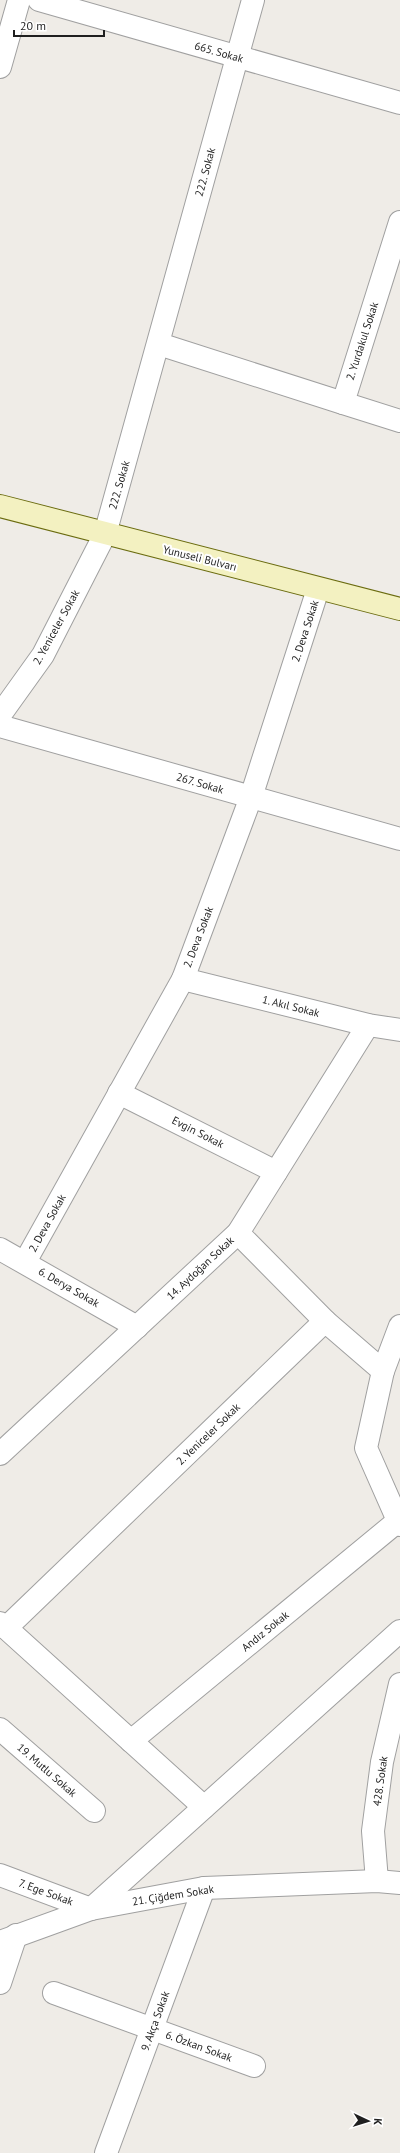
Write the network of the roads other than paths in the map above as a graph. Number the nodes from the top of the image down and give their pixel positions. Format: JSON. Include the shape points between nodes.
{"nodes":[{"id":1,"x":19,"y":0,"type":"edge"},
{"id":2,"x":39,"y":0,"type":"edge"},
{"id":3,"x":252,"y":0,"type":"edge"},
{"id":4,"x":237,"y":57,"type":"junction"},
{"id":5,"x":0,"y":67,"type":"edge"},
{"id":6,"x":400,"y":103,"type":"edge"},
{"id":7,"x":400,"y":222,"type":"edge"},
{"id":8,"x":395,"y":257,"type":"edge"},
{"id":9,"x":159,"y":344,"type":"junction"},
{"id":10,"x":342,"y":403,"type":"junction"},
{"id":11,"x":400,"y":421,"type":"edge"},
{"id":12,"x":0,"y":506,"type":"edge"},
{"id":13,"x":105,"y":534,"type":"junction"},
{"id":14,"x":318,"y":589,"type":"junction"},
{"id":15,"x":400,"y":609,"type":"edge"},
{"id":16,"x":0,"y":715,"type":"edge"},
{"id":17,"x":0,"y":726,"type":"edge"},
{"id":18,"x":251,"y":797,"type":"junction"},
{"id":19,"x":400,"y":838,"type":"edge"},
{"id":20,"x":183,"y":979,"type":"junction"},
{"id":21,"x":368,"y":1025,"type":"junction"},
{"id":22,"x":400,"y":1030,"type":"edge"},
{"id":23,"x":120,"y":1093,"type":"junction"},
{"id":24,"x":276,"y":1172,"type":"junction"},
{"id":25,"x":238,"y":1233,"type":"junction"},
{"id":26,"x":0,"y":1249,"type":"edge"},
{"id":27,"x":25,"y":1262,"type":"junction"},
{"id":28,"x":325,"y":1321,"type":"junction"},
{"id":29,"x":400,"y":1326,"type":"edge"},
{"id":30,"x":137,"y":1327,"type":"junction"},
{"id":31,"x":383,"y":1371,"type":"junction"},
{"id":32,"x":0,"y":1454,"type":"edge"},
{"id":33,"x":399,"y":1523,"type":"edge"},
{"id":34,"x":3,"y":1626,"type":"edge"},
{"id":35,"x":400,"y":1631,"type":"edge"},
{"id":36,"x":400,"y":1684,"type":"edge"},
{"id":37,"x":1,"y":1732,"type":"edge"},
{"id":38,"x":131,"y":1741,"type":"junction"},
{"id":39,"x":204,"y":1807,"type":"junction"},
{"id":40,"x":94,"y":1811,"type":"dead end"},
{"id":41,"x":0,"y":1875,"type":"edge"},
{"id":42,"x":377,"y":1881,"type":"junction"},
{"id":43,"x":400,"y":1883,"type":"edge"},
{"id":44,"x":204,"y":1888,"type":"junction"},
{"id":45,"x":91,"y":1909,"type":"junction"},
{"id":46,"x":8,"y":1938,"type":"edge"},
{"id":47,"x":0,"y":1983,"type":"edge"},
{"id":48,"x":54,"y":1993,"type":"dead end"},
{"id":49,"x":152,"y":2028,"type":"junction"},
{"id":50,"x":254,"y":2066,"type":"dead end"},
{"id":51,"x":106,"y":2153,"type":"edge"}],
"edges":[{"from":1,"to":5,"type":"street"},
{"from":2,"to":4,"type":"street","name":"665. Sokak"},
{"from":3,"to":4,"type":"street","name":"222. Sokak"},
{"from":4,"to":6,"type":"street","name":"665. Sokak"},
{"from":4,"to":9,"type":"street","name":"222. Sokak"},
{"from":7,"to":8,"type":"street","name":"2. Yurdakul Sokak"},
{"from":8,"to":10,"type":"street","name":"2. Yurdakul Sokak"},
{"from":9,"to":10,"type":"street"},
{"from":9,"to":13,"type":"street","name":"222. Sokak"},
{"from":10,"to":11,"type":"street"},
{"from":12,"to":13,"type":"main road","name":"Yunuseli Bulvarı"},
{"from":13,"to":14,"type":"main road","name":"Yunuseli Bulvarı"},
{"from":13,"to":16,"type":"street","name":"2. Yeniceler Sokak","via":[[43,655]]},
{"from":14,"to":15,"type":"main road","name":"Yunuseli Bulvarı"},
{"from":14,"to":18,"type":"street","name":"2. Deva Sokak"},
{"from":17,"to":18,"type":"street","name":"267. Sokak"},
{"from":18,"to":19,"type":"street","name":"267. Sokak"},
{"from":18,"to":20,"type":"street","name":"2. Deva Sokak"},
{"from":20,"to":21,"type":"street","name":"1. Akıl Sokak"},
{"from":20,"to":23,"type":"street","name":"2. Deva Sokak"},
{"from":21,"to":22,"type":"street","name":"1. Akıl Sokak"},
{"from":21,"to":24,"type":"street","name":"14. Aydoğan Sokak"},
{"from":23,"to":24,"type":"street","name":"Evgin Sokak"},
{"from":23,"to":27,"type":"street","name":"2. Deva Sokak"},
{"from":24,"to":25,"type":"street","name":"14. Aydoğan Sokak"},
{"from":25,"to":28,"type":"street"},
{"from":25,"to":30,"type":"street","name":"14. Aydoğan Sokak"},
{"from":26,"to":27,"type":"street","name":"6. Derya Sokak"},
{"from":27,"to":30,"type":"street","name":"6. Derya Sokak"},
{"from":28,"to":31,"type":"street"},
{"from":28,"to":34,"type":"street","name":"2. Yeniceler Sokak"},
{"from":29,"to":31,"type":"street"},
{"from":30,"to":32,"type":"street","name":"14. Aydoğan Sokak"},
{"from":31,"to":33,"type":"street","via":[[366,1448]]},
{"from":33,"to":38,"type":"street","name":"Andız Sokak"},
{"from":34,"to":38,"type":"street"},
{"from":35,"to":39,"type":"street"},
{"from":36,"to":42,"type":"street","name":"428. Sokak","via":[[382,1762],[373,1831]]},
{"from":37,"to":40,"type":"street","name":"19. Mutlu Sokak"},
{"from":38,"to":39,"type":"street"},
{"from":39,"to":45,"type":"street"},
{"from":41,"to":45,"type":"street","name":"7. Ege Sokak"},
{"from":42,"to":43,"type":"street","name":"21. Çiğdem Sokak"},
{"from":42,"to":44,"type":"street","name":"21. Çiğdem Sokak"},
{"from":44,"to":45,"type":"street","name":"21. Çiğdem Sokak"},
{"from":44,"to":49,"type":"street","name":"9. Akça Sokak"},
{"from":45,"to":46,"type":"street","name":"21. Çiğdem Sokak"},
{"from":46,"to":47,"type":"street"},
{"from":48,"to":49,"type":"street","name":"6. Özkan Sokak"},
{"from":49,"to":50,"type":"street","name":"6. Özkan Sokak"},
{"from":49,"to":51,"type":"street","name":"9. Akça Sokak"}]}
